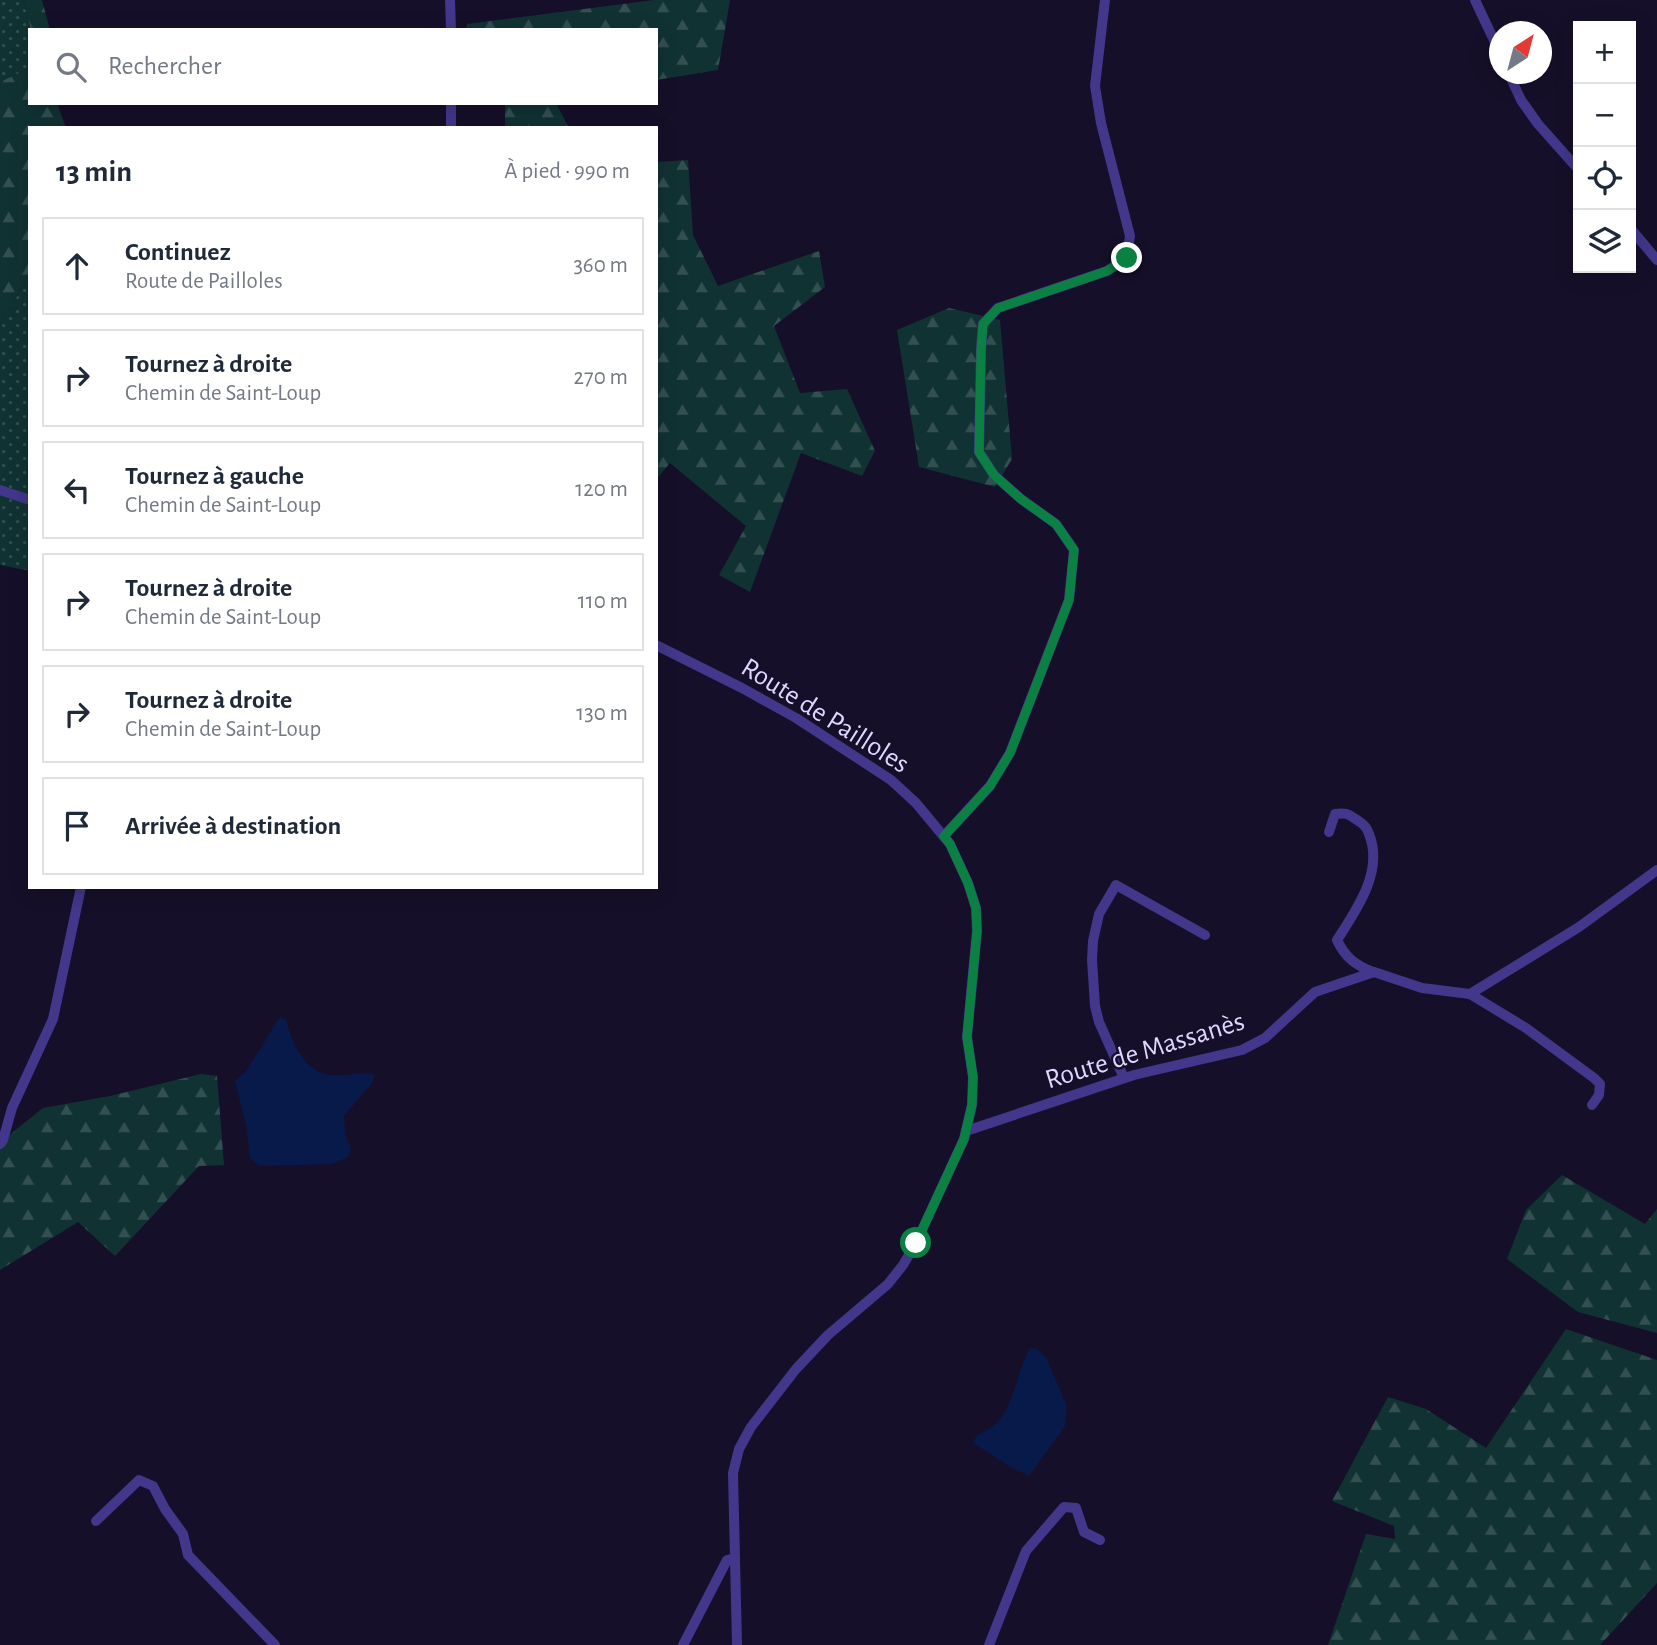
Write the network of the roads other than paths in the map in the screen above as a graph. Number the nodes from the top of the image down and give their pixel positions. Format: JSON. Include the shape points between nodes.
{"nodes":[{"id":1,"x":450,"y":0,"type":"edge"},
{"id":2,"x":1105,"y":0,"type":"edge"},
{"id":3,"x":1475,"y":0,"type":"edge"},
{"id":4,"x":450,"y":28,"type":"edge"},
{"id":5,"x":1489,"y":30,"type":"edge"},
{"id":6,"x":1514,"y":84,"type":"edge"},
{"id":7,"x":451,"y":105,"type":"edge"},
{"id":8,"x":451,"y":126,"type":"edge"},
{"id":9,"x":1573,"y":163,"type":"edge"},
{"id":10,"x":1636,"y":235,"type":"edge"},
{"id":11,"x":1657,"y":260,"type":"edge"},
{"id":12,"x":0,"y":490,"type":"edge"},
{"id":13,"x":28,"y":499,"type":"edge"},
{"id":14,"x":658,"y":646,"type":"edge"},
{"id":15,"x":1329,"y":832,"type":"dead end"},
{"id":16,"x":944,"y":836,"type":"junction"},
{"id":17,"x":1657,"y":870,"type":"edge"},
{"id":18,"x":81,"y":889,"type":"edge"},
{"id":19,"x":1205,"y":935,"type":"dead end"},
{"id":20,"x":1374,"y":972,"type":"junction"},
{"id":21,"x":1470,"y":994,"type":"junction"},
{"id":22,"x":1124,"y":1078,"type":"junction"},
{"id":23,"x":1592,"y":1105,"type":"dead end"},
{"id":24,"x":966,"y":1131,"type":"junction"},
{"id":25,"x":0,"y":1144,"type":"edge"},
{"id":26,"x":96,"y":1521,"type":"dead end"},
{"id":27,"x":1100,"y":1541,"type":"dead end"},
{"id":28,"x":734,"y":1558,"type":"junction"},
{"id":29,"x":275,"y":1645,"type":"edge"},
{"id":30,"x":683,"y":1645,"type":"edge"},
{"id":31,"x":737,"y":1645,"type":"edge"},
{"id":32,"x":989,"y":1645,"type":"edge"}],
"edges":[{"from":1,"to":4,"type":"street"},
{"from":2,"to":16,"type":"street","via":[[1095,86],[1130,236],[1127,258],[1107,271],[998,308],[983,324],[981,350],[979,452],[994,475],[1056,524],[1074,550],[1069,600],[1010,753],[990,786]]},
{"from":3,"to":5,"type":"street"},
{"from":6,"to":9,"type":"street","via":[[1532,116]]},
{"from":7,"to":8,"type":"street"},
{"from":10,"to":11,"type":"street"},
{"from":12,"to":13,"type":"street"},
{"from":14,"to":16,"type":"street","name":"Route de Pailloles","via":[[796,718],[891,780]]},
{"from":15,"to":20,"type":"street","via":[[1335,814],[1345,813],[1366,825],[1374,847],[1371,874],[1337,940],[1343,954]]},
{"from":16,"to":24,"type":"street","name":"Route de Pailloles","via":[[976,908],[967,1037],[972,1105]]},
{"from":17,"to":21,"type":"street","via":[[1579,927]]},
{"from":18,"to":25,"type":"street","via":[[53,1019]]},
{"from":19,"to":22,"type":"street","via":[[1116,885],[1100,914],[1093,941],[1095,1006]]},
{"from":20,"to":21,"type":"street","via":[[1422,988]]},
{"from":20,"to":22,"type":"street","name":"Route de Massanès","via":[[1315,992],[1265,1038],[1242,1051]]},
{"from":21,"to":23,"type":"street","via":[[1594,1078],[1600,1084]]},
{"from":22,"to":24,"type":"street","name":"Route de Massanès"},
{"from":24,"to":28,"type":"street","name":"Route de Pailloles","via":[[903,1265],[796,1369],[739,1449],[733,1473]]},
{"from":26,"to":29,"type":"street","via":[[139,1480],[153,1486],[183,1534],[188,1555]]},
{"from":27,"to":32,"type":"street","via":[[1084,1532],[1076,1508],[1065,1507],[1026,1551]]},
{"from":28,"to":30,"type":"street","via":[[727,1559]]},
{"from":28,"to":31,"type":"street","name":"Route de Pailloles"}]}
